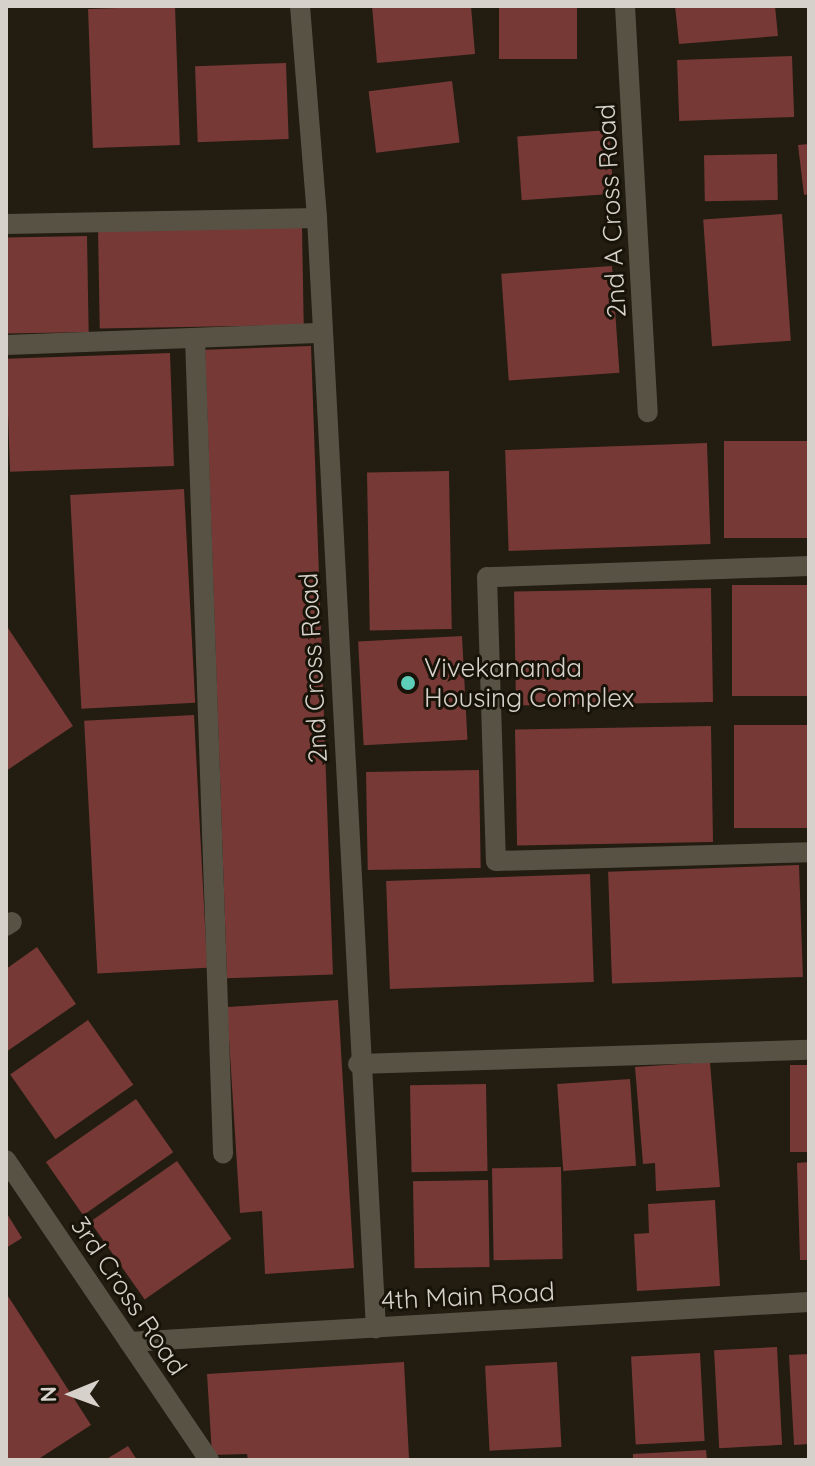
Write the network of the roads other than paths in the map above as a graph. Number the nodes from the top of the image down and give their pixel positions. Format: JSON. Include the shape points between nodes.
{"nodes":[{"id":1,"x":300,"y":6,"type":"edge"},
{"id":2,"x":625,"y":6,"type":"edge"},
{"id":3,"x":317,"y":218,"type":"junction"},
{"id":4,"x":6,"y":224,"type":"edge"},
{"id":5,"x":323,"y":333,"type":"junction"},
{"id":6,"x":195,"y":338,"type":"junction"},
{"id":7,"x":6,"y":345,"type":"edge"},
{"id":8,"x":648,"y":412,"type":"dead end"},
{"id":9,"x":809,"y":566,"type":"edge"},
{"id":10,"x":809,"y":852,"type":"edge"},
{"id":11,"x":809,"y":1050,"type":"edge"},
{"id":12,"x":358,"y":1064,"type":"junction"},
{"id":13,"x":223,"y":1154,"type":"dead end"},
{"id":14,"x":6,"y":1160,"type":"edge"},
{"id":15,"x":809,"y":1302,"type":"edge"},
{"id":16,"x":376,"y":1328,"type":"junction"},
{"id":17,"x":129,"y":1342,"type":"junction"},
{"id":18,"x":209,"y":1460,"type":"edge"}],
"edges":[{"from":1,"to":3,"type":"street","name":"2nd Cross Road"},
{"from":2,"to":8,"type":"street","name":"2nd A Cross Road"},
{"from":3,"to":4,"type":"street"},
{"from":3,"to":5,"type":"street","name":"2nd Cross Road"},
{"from":5,"to":6,"type":"street"},
{"from":5,"to":12,"type":"street","name":"2nd Cross Road"},
{"from":6,"to":7,"type":"street"},
{"from":6,"to":13,"type":"street"},
{"from":9,"to":10,"type":"street","via":[[487,577],[496,861]]},
{"from":11,"to":12,"type":"street"},
{"from":12,"to":16,"type":"street","name":"2nd Cross Road"},
{"from":14,"to":17,"type":"street","name":"3rd Cross Road"},
{"from":15,"to":16,"type":"street","name":"4th Main Road"},
{"from":16,"to":17,"type":"street","name":"4th Main Road"},
{"from":17,"to":18,"type":"street","name":"3rd Cross Road"}]}
